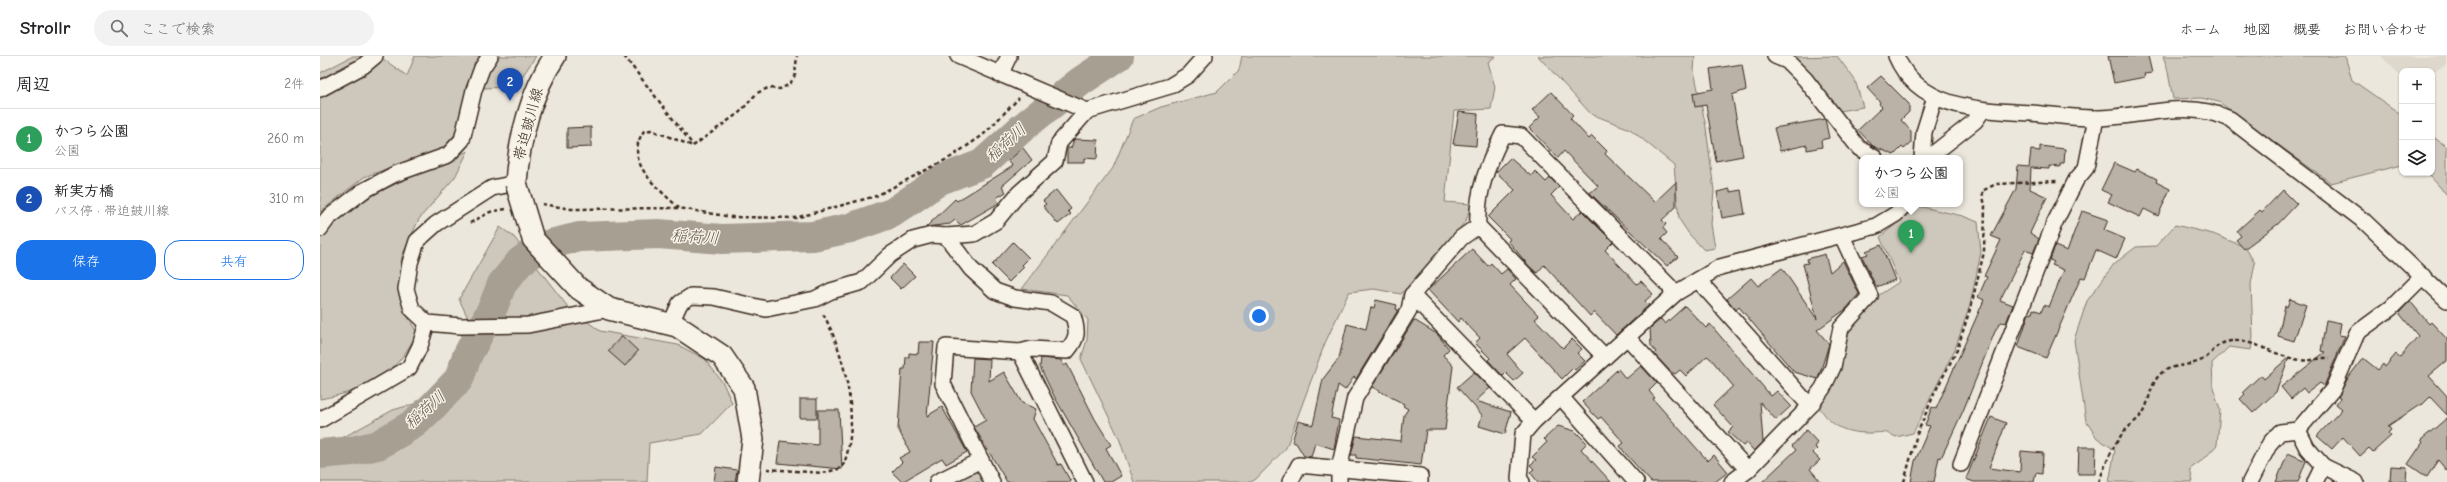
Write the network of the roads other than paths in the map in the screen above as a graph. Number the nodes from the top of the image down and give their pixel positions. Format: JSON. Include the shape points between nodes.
{"nodes":[{"id":1,"x":375,"y":56,"type":"edge"},
{"id":2,"x":490,"y":56,"type":"edge"},
{"id":3,"x":555,"y":56,"type":"edge"},
{"id":4,"x":958,"y":56,"type":"edge"},
{"id":5,"x":1009,"y":56,"type":"edge"},
{"id":6,"x":1205,"y":56,"type":"edge"},
{"id":7,"x":1775,"y":56,"type":"edge"},
{"id":8,"x":1896,"y":56,"type":"edge"},
{"id":9,"x":1000,"y":75,"type":"junction"},
{"id":10,"x":320,"y":89,"type":"edge"},
{"id":11,"x":1935,"y":98,"type":"junction"},
{"id":12,"x":1083,"y":109,"type":"junction"},
{"id":13,"x":1983,"y":110,"type":"junction"},
{"id":14,"x":2096,"y":118,"type":"junction"},
{"id":15,"x":1870,"y":155,"type":"edge"},
{"id":16,"x":1922,"y":155,"type":"edge"},
{"id":17,"x":1932,"y":155,"type":"edge"},
{"id":18,"x":516,"y":183,"type":"junction"},
{"id":19,"x":1902,"y":207,"type":"edge"},
{"id":20,"x":1478,"y":226,"type":"junction"},
{"id":21,"x":320,"y":229,"type":"edge"},
{"id":22,"x":946,"y":236,"type":"junction"},
{"id":23,"x":1842,"y":236,"type":"junction"},
{"id":24,"x":2423,"y":276,"type":"junction"},
{"id":25,"x":1698,"y":280,"type":"junction"},
{"id":26,"x":1676,"y":293,"type":"junction"},
{"id":27,"x":1412,"y":295,"type":"junction"},
{"id":28,"x":2447,"y":300,"type":"edge"},
{"id":29,"x":609,"y":309,"type":"junction"},
{"id":30,"x":427,"y":323,"type":"junction"},
{"id":31,"x":670,"y":325,"type":"junction"},
{"id":32,"x":1627,"y":337,"type":"junction"},
{"id":33,"x":1020,"y":352,"type":"junction"},
{"id":34,"x":1605,"y":357,"type":"junction"},
{"id":35,"x":1561,"y":397,"type":"junction"},
{"id":36,"x":1810,"y":406,"type":"junction"},
{"id":37,"x":320,"y":420,"type":"edge"},
{"id":38,"x":1534,"y":421,"type":"junction"},
{"id":39,"x":2298,"y":430,"type":"junction"},
{"id":40,"x":981,"y":460,"type":"junction"},
{"id":41,"x":1961,"y":464,"type":"dead end"},
{"id":42,"x":2323,"y":466,"type":"junction"},
{"id":43,"x":1748,"y":470,"type":"junction"},
{"id":44,"x":749,"y":474,"type":"edge"},
{"id":45,"x":1339,"y":475,"type":"edge"},
{"id":46,"x":937,"y":482,"type":"edge"},
{"id":47,"x":992,"y":482,"type":"edge"},
{"id":48,"x":1085,"y":482,"type":"edge"},
{"id":49,"x":1290,"y":482,"type":"edge"},
{"id":50,"x":1420,"y":482,"type":"edge"},
{"id":51,"x":1522,"y":482,"type":"edge"},
{"id":52,"x":1636,"y":482,"type":"edge"},
{"id":53,"x":1732,"y":482,"type":"edge"},
{"id":54,"x":2250,"y":482,"type":"edge"},
{"id":55,"x":2315,"y":482,"type":"edge"},
{"id":56,"x":2356,"y":482,"type":"edge"}],
"edges":[{"from":1,"to":10,"type":"street","via":[[363,66]]},
{"from":2,"to":21,"type":"street","via":[[482,68],[474,90],[462,140],[448,155],[395,174],[363,191],[328,218]]},
{"from":3,"to":18,"type":"street","name":"帯迫皷川線","via":[[541,77],[536,92],[518,152]]},
{"from":4,"to":9,"type":"street"},
{"from":5,"to":9,"type":"street"},
{"from":6,"to":12,"type":"street","via":[[1188,75],[1170,86]]},
{"from":7,"to":15,"type":"street","via":[[1787,61],[1796,70],[1859,148]]},
{"from":8,"to":11,"type":"street","via":[[1915,82]]},
{"from":9,"to":12,"type":"street"},
{"from":11,"to":13,"type":"street","via":[[1957,106]]},
{"from":11,"to":16,"type":"street","via":[[1924,132]]},
{"from":12,"to":22,"type":"street","via":[[1059,143],[1055,161],[1019,194],[996,221],[974,234]]},
{"from":13,"to":14,"type":"street"},
{"from":13,"to":17,"type":"street","via":[[1975,121]]},
{"from":14,"to":24,"type":"street","via":[[2178,108],[2202,109],[2230,119],[2365,222]]},
{"from":14,"to":41,"type":"street","via":[[2086,168],[2076,180],[2054,224]]},
{"from":18,"to":29,"type":"street","name":"帯迫皷川線","bridge":true,"via":[[533,239],[578,288]]},
{"from":18,"to":30,"type":"street","via":[[492,188],[436,224],[417,241],[406,289],[412,309]]},
{"from":19,"to":23,"type":"street","via":[[1876,226]]},
{"from":20,"to":26,"type":"street","via":[[1477,207],[1485,171],[1503,134],[1521,136]]},
{"from":20,"to":27,"type":"street","via":[[1461,238]]},
{"from":20,"to":34,"type":"street"},
{"from":22,"to":31,"type":"street","via":[[932,234],[913,240],[890,255],[862,282],[831,291],[815,299],[766,309],[714,297],[691,296],[680,303]]},
{"from":22,"to":33,"type":"street","via":[[971,269],[995,291],[1015,298],[1050,303],[1073,316],[1076,341],[1067,351],[1032,349]]},
{"from":23,"to":25,"type":"street","via":[[1720,267]]},
{"from":23,"to":36,"type":"street","via":[[1870,296],[1841,328],[1833,367],[1823,388]]},
{"from":24,"to":28,"type":"street"},
{"from":24,"to":39,"type":"street","via":[[2391,308],[2357,333],[2333,389]]},
{"from":25,"to":26,"type":"street"},
{"from":25,"to":36,"type":"street"},
{"from":26,"to":32,"type":"street"},
{"from":27,"to":38,"type":"street"},
{"from":27,"to":45,"type":"street","via":[[1409,310],[1355,398]]},
{"from":29,"to":30,"type":"street","via":[[528,325],[461,326]]},
{"from":29,"to":31,"type":"street","name":"帯迫皷川線"},
{"from":30,"to":37,"type":"street","via":[[420,346],[409,368]]},
{"from":31,"to":44,"type":"street","name":"帯迫皷川線","via":[[677,326],[722,356],[744,388],[753,440]]},
{"from":32,"to":34,"type":"street"},
{"from":32,"to":43,"type":"street"},
{"from":33,"to":40,"type":"street","via":[[946,347],[943,384]]},
{"from":33,"to":48,"type":"street"},
{"from":34,"to":35,"type":"street"},
{"from":35,"to":38,"type":"street"},
{"from":35,"to":52,"type":"street"},
{"from":36,"to":43,"type":"street"},
{"from":38,"to":51,"type":"street","via":[[1523,434],[1520,479]]},
{"from":39,"to":42,"type":"street","via":[[2307,448]]},
{"from":39,"to":54,"type":"street","via":[[2280,432],[2270,443]]},
{"from":40,"to":46,"type":"street"},
{"from":40,"to":47,"type":"street"},
{"from":42,"to":55,"type":"street"},
{"from":42,"to":56,"type":"street"},
{"from":43,"to":53,"type":"street"},
{"from":45,"to":49,"type":"street","via":[[1299,465]]},
{"from":45,"to":50,"type":"street","via":[[1420,476]]}]}
